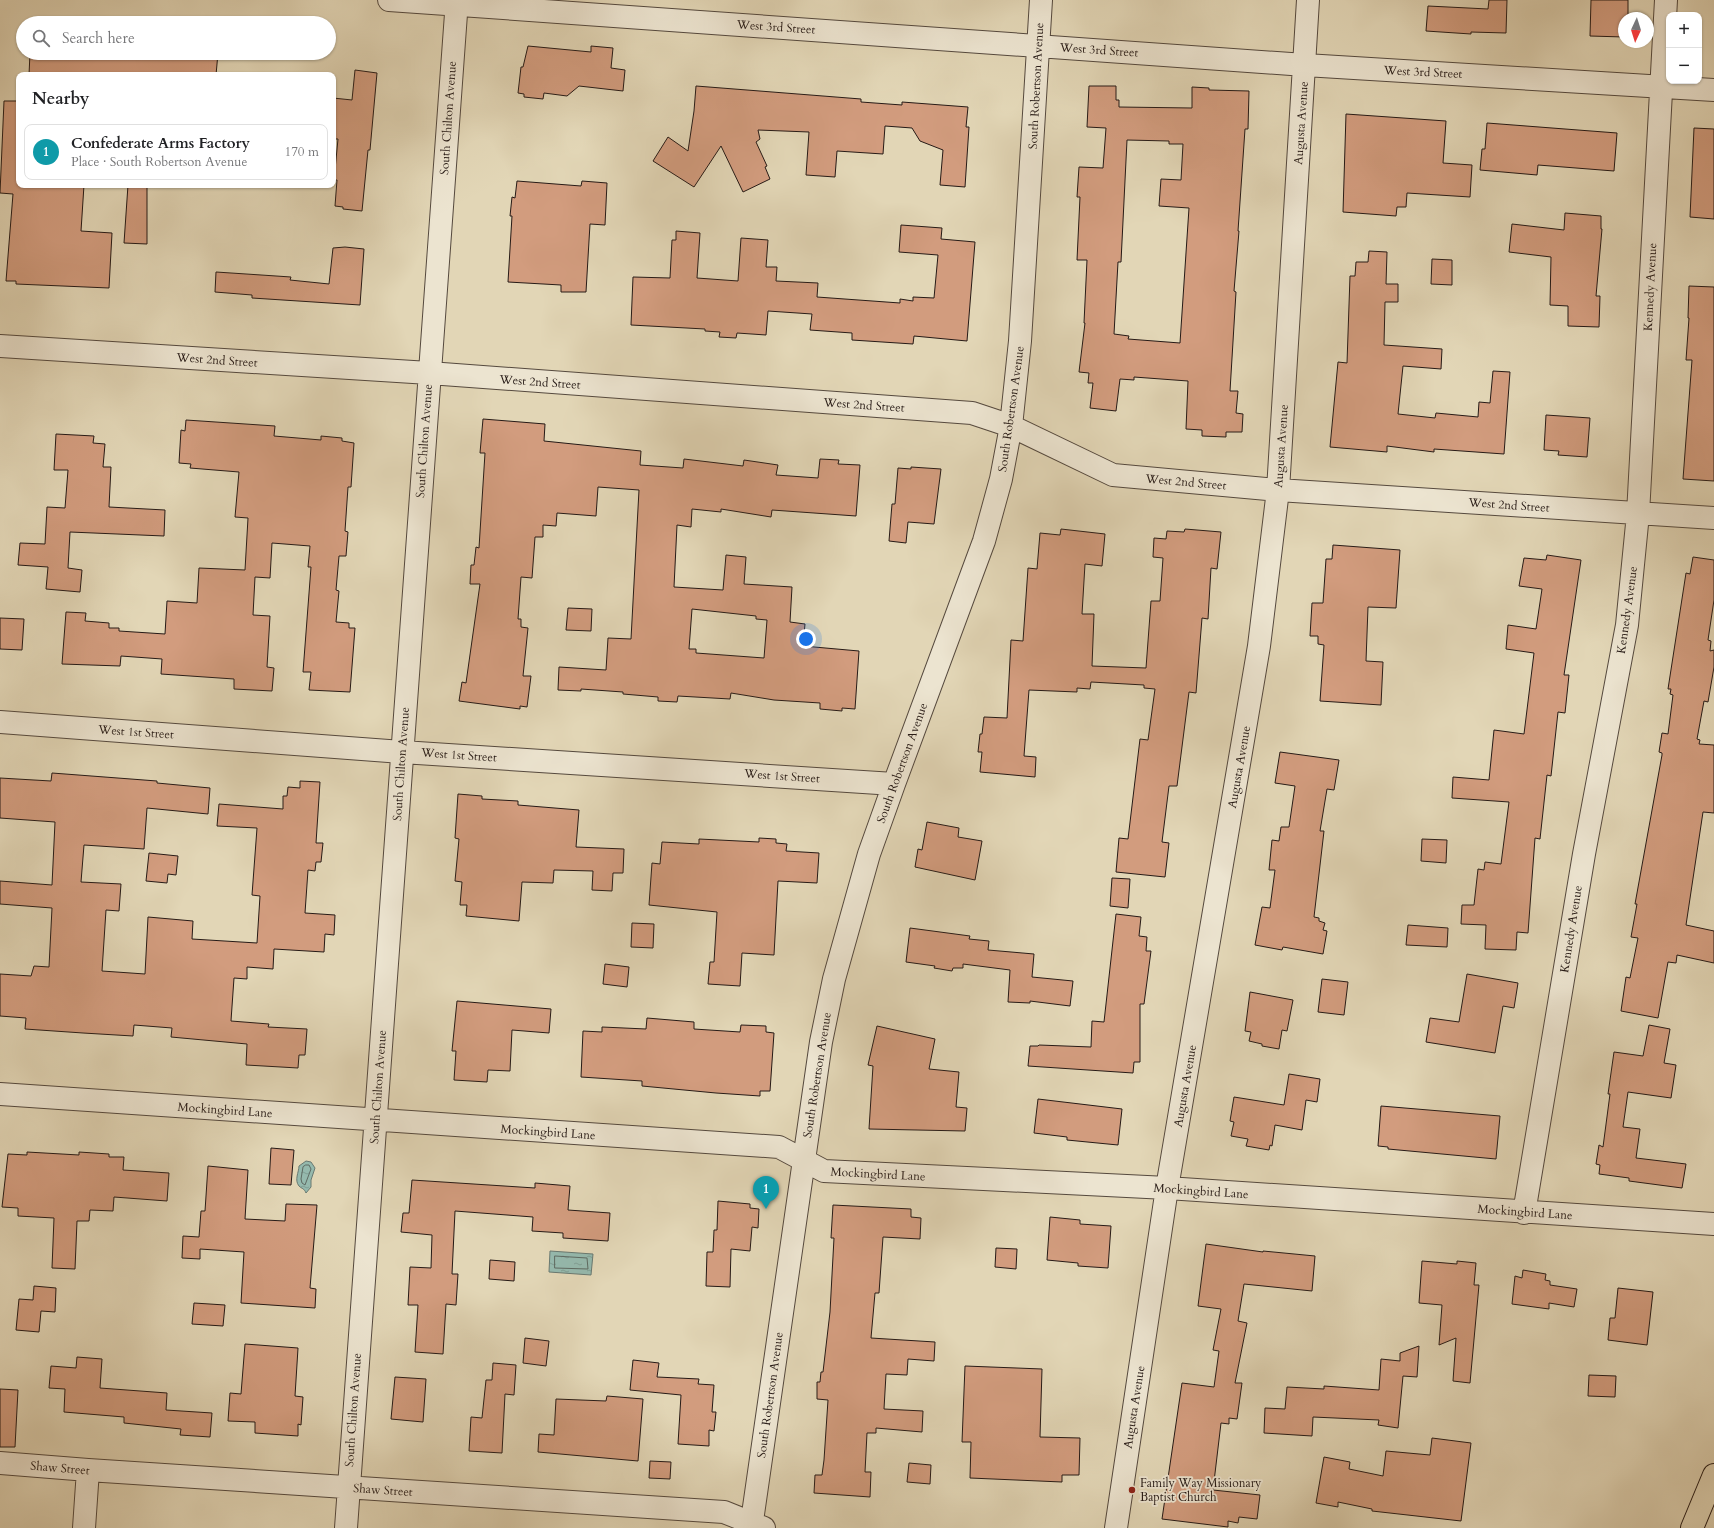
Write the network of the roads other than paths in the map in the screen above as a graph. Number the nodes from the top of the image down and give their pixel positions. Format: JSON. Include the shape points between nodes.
{"nodes":[{"id":1,"x":389,"y":0,"type":"edge"},
{"id":2,"x":1041,"y":0,"type":"edge"},
{"id":3,"x":1308,"y":0,"type":"edge"},
{"id":4,"x":1666,"y":0,"type":"edge"},
{"id":5,"x":457,"y":2,"type":"edge"},
{"id":6,"x":1038,"y":45,"type":"junction"},
{"id":7,"x":1305,"y":65,"type":"junction"},
{"id":8,"x":1661,"y":85,"type":"junction"},
{"id":9,"x":1714,"y":90,"type":"edge"},
{"id":10,"x":0,"y":346,"type":"edge"},
{"id":11,"x":429,"y":373,"type":"junction"},
{"id":12,"x":1011,"y":426,"type":"junction"},
{"id":13,"x":1278,"y":490,"type":"junction"},
{"id":14,"x":1638,"y":514,"type":"junction"},
{"id":15,"x":1714,"y":518,"type":"edge"},
{"id":16,"x":0,"y":722,"type":"edge"},
{"id":17,"x":402,"y":752,"type":"junction"},
{"id":18,"x":894,"y":784,"type":"junction"},
{"id":19,"x":0,"y":1094,"type":"edge"},
{"id":20,"x":376,"y":1120,"type":"junction"},
{"id":21,"x":803,"y":1161,"type":"junction"},
{"id":22,"x":1167,"y":1188,"type":"junction"},
{"id":23,"x":1524,"y":1213,"type":"junction"},
{"id":24,"x":1714,"y":1224,"type":"edge"},
{"id":25,"x":0,"y":1463,"type":"edge"},
{"id":26,"x":88,"y":1470,"type":"junction"},
{"id":27,"x":1714,"y":1475,"type":"edge"},
{"id":28,"x":348,"y":1488,"type":"junction"},
{"id":29,"x":755,"y":1527,"type":"edge"},
{"id":30,"x":84,"y":1528,"type":"edge"},
{"id":31,"x":346,"y":1528,"type":"edge"},
{"id":32,"x":1116,"y":1528,"type":"edge"},
{"id":33,"x":1692,"y":1528,"type":"edge"}],
"edges":[{"from":1,"to":5,"type":"street","name":"West 3rd Street"},
{"from":2,"to":6,"type":"street","name":"South Robertson Avenue"},
{"from":3,"to":7,"type":"street","name":"Augusta Avenue"},
{"from":4,"to":8,"type":"street","name":"Kennedy Avenue"},
{"from":5,"to":6,"type":"street","name":"West 3rd Street"},
{"from":5,"to":11,"type":"street","name":"South Chilton Avenue"},
{"from":6,"to":7,"type":"street","name":"West 3rd Street"},
{"from":6,"to":12,"type":"street","name":"South Robertson Avenue","via":[[1020,341]]},
{"from":7,"to":8,"type":"street","name":"West 3rd Street"},
{"from":7,"to":13,"type":"street","name":"Augusta Avenue"},
{"from":8,"to":9,"type":"street","name":"West 3rd Street"},
{"from":8,"to":14,"type":"street","name":"Kennedy Avenue"},
{"from":10,"to":11,"type":"street","name":"West 2nd Street"},
{"from":11,"to":12,"type":"street","name":"West 2nd Street","via":[[972,413]]},
{"from":11,"to":17,"type":"street","name":"South Chilton Avenue"},
{"from":12,"to":13,"type":"street","name":"West 2nd Street","via":[[1113,475]]},
{"from":12,"to":18,"type":"street","name":"South Robertson Avenue","via":[[1001,480],[984,541]]},
{"from":13,"to":14,"type":"street","name":"West 2nd Street"},
{"from":13,"to":22,"type":"street","name":"Augusta Avenue","via":[[1259,646]]},
{"from":14,"to":15,"type":"street","name":"West 2nd Street"},
{"from":14,"to":23,"type":"street","name":"Kennedy Avenue","via":[[1627,625],[1584,854]]},
{"from":16,"to":17,"type":"street","name":"West 1st Street"},
{"from":17,"to":18,"type":"street","name":"West 1st Street"},
{"from":17,"to":20,"type":"street","name":"South Chilton Avenue"},
{"from":18,"to":21,"type":"street","name":"South Robertson Avenue","via":[[869,854],[834,979],[821,1042]]},
{"from":19,"to":20,"type":"street","name":"Mockingbird Lane"},
{"from":20,"to":21,"type":"street","name":"Mockingbird Lane","via":[[779,1147]]},
{"from":20,"to":28,"type":"street","name":"South Chilton Avenue"},
{"from":21,"to":22,"type":"street","name":"Mockingbird Lane","via":[[824,1171]]},
{"from":21,"to":29,"type":"street","name":"South Robertson Avenue"},
{"from":22,"to":23,"type":"street","name":"Mockingbird Lane"},
{"from":22,"to":32,"type":"street","name":"Augusta Avenue"},
{"from":23,"to":24,"type":"street","name":"Mockingbird Lane"},
{"from":25,"to":26,"type":"street","name":"Shaw Street"},
{"from":26,"to":28,"type":"street","name":"Shaw Street"},
{"from":26,"to":30,"type":"street"},
{"from":27,"to":33,"type":"main road"},
{"from":28,"to":29,"type":"street","name":"Shaw Street","via":[[724,1512]]},
{"from":28,"to":31,"type":"street","name":"South Chilton Avenue"}]}
